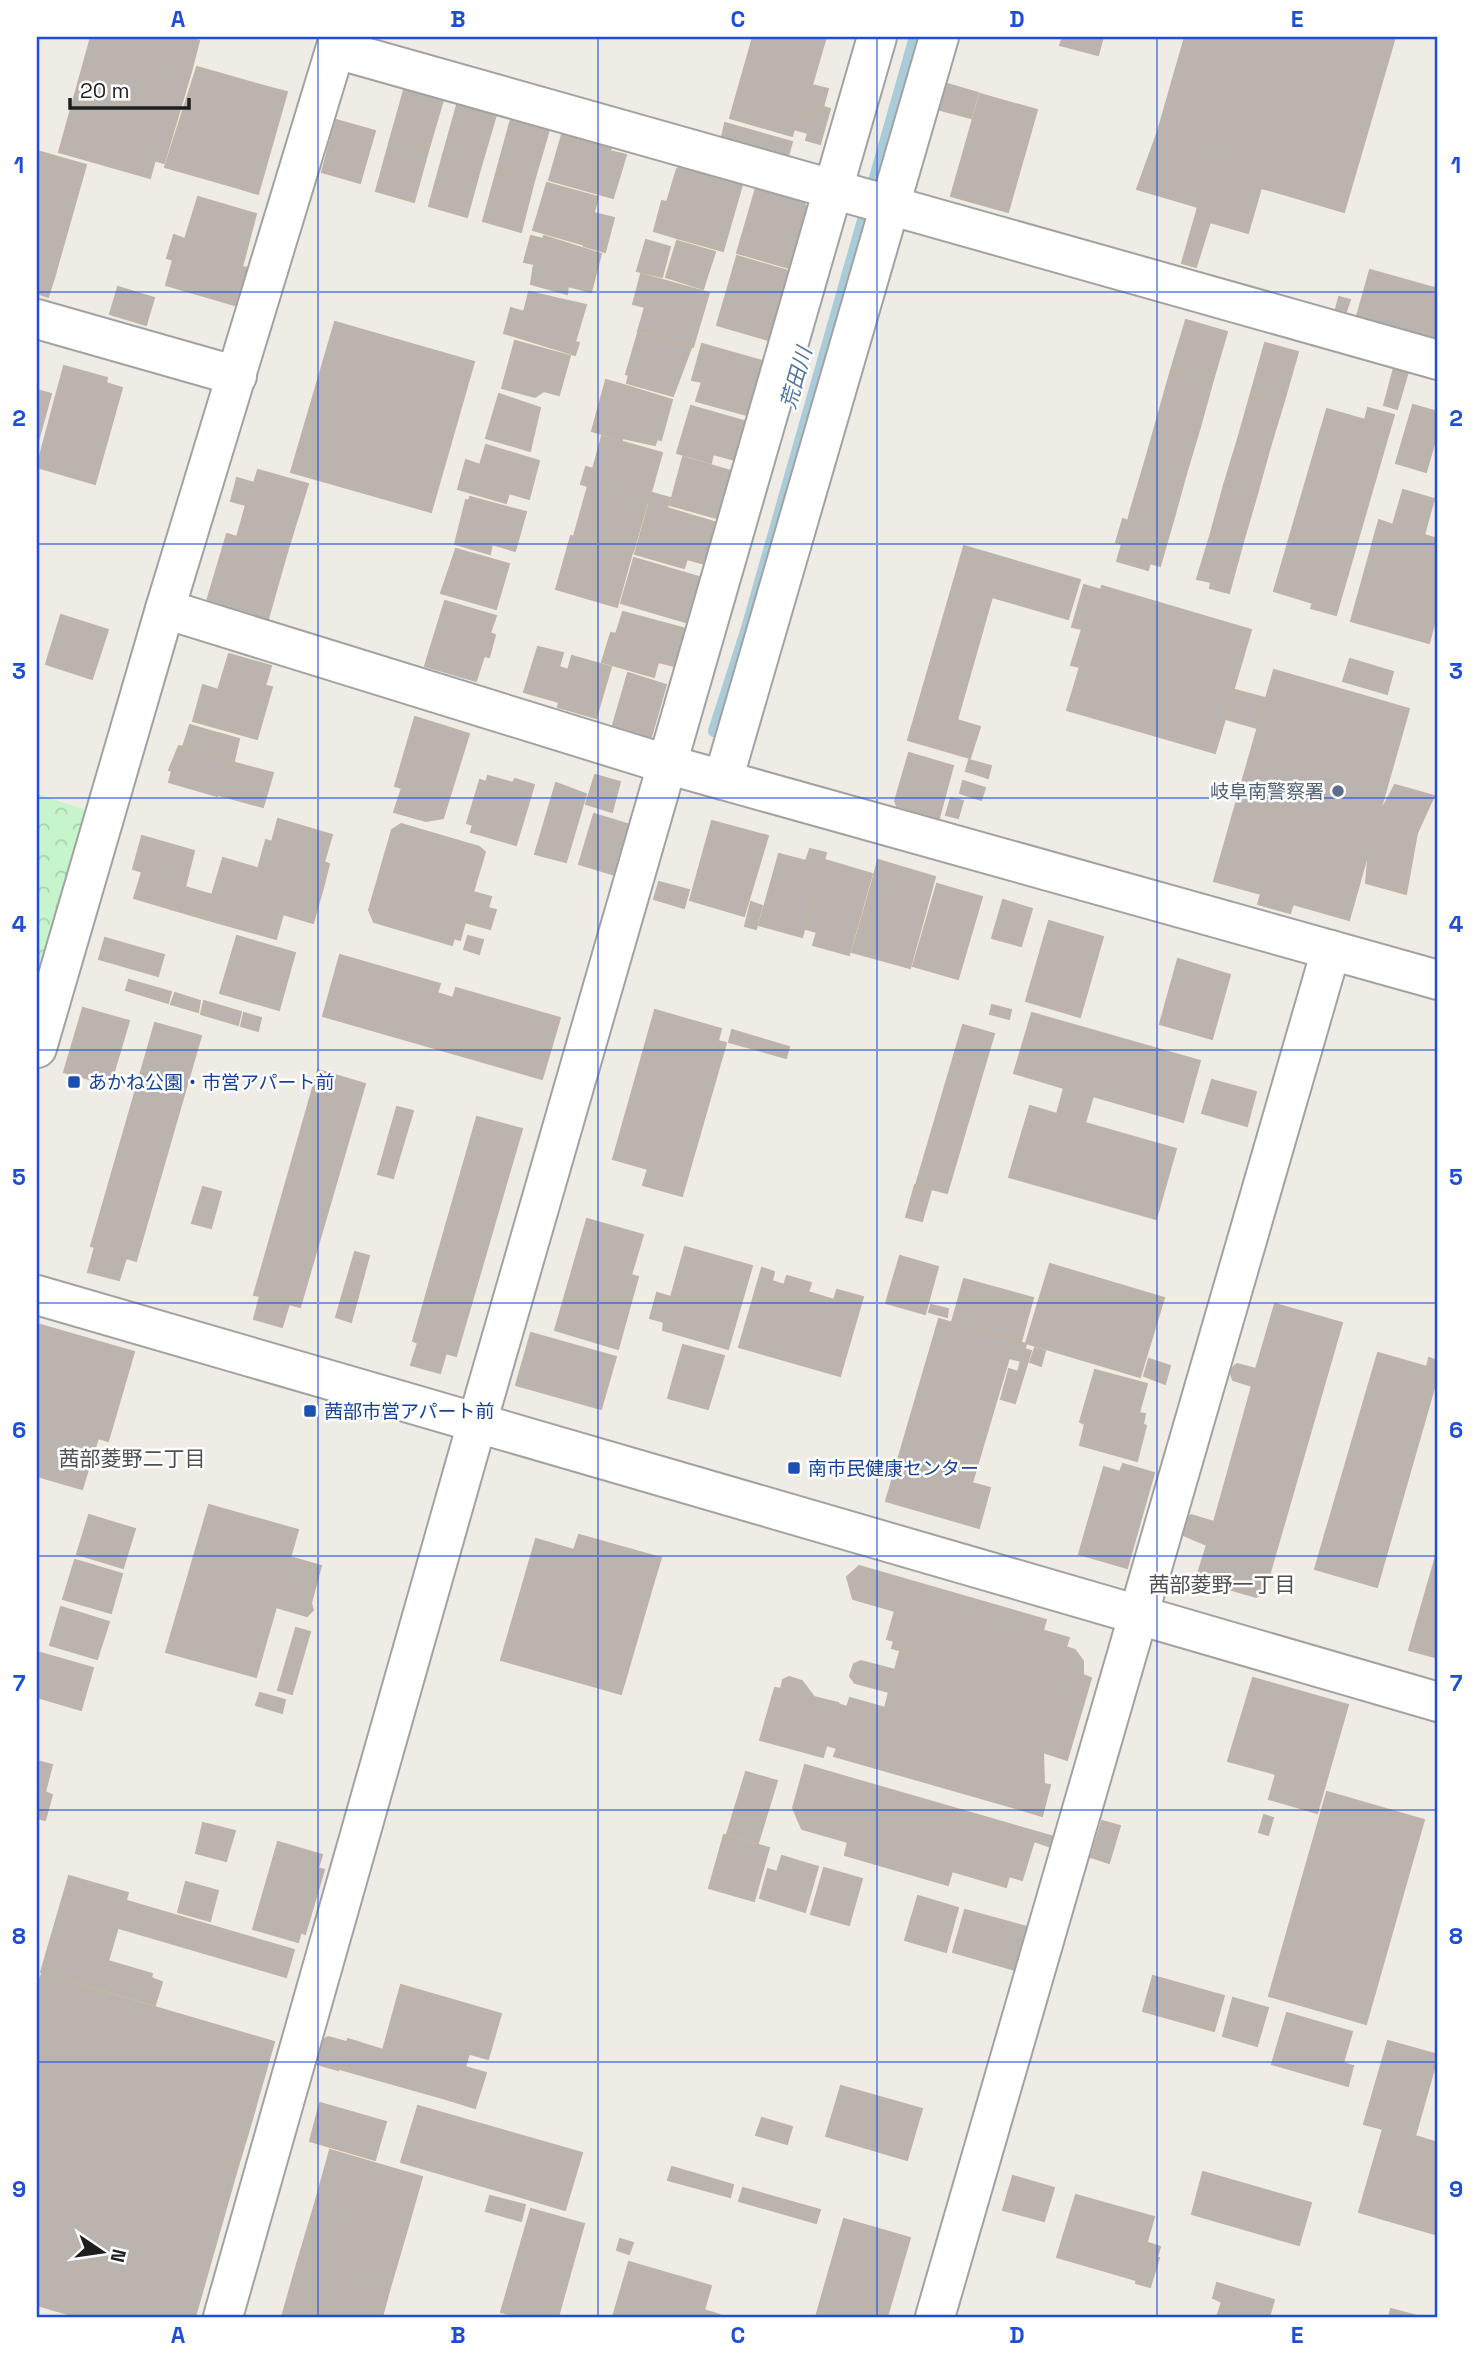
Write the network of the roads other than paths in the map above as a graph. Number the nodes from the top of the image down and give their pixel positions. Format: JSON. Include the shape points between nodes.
{"nodes":[{"id":1,"x":877,"y":37,"type":"edge"},
{"id":2,"x":939,"y":37,"type":"edge"},
{"id":3,"x":338,"y":43,"type":"edge"},
{"id":4,"x":861,"y":199,"type":"junction"},
{"id":5,"x":37,"y":319,"type":"edge"},
{"id":6,"x":1438,"y":360,"type":"edge"},
{"id":7,"x":237,"y":376,"type":"junction"},
{"id":8,"x":165,"y":609,"type":"junction"},
{"id":9,"x":666,"y":764,"type":"junction"},
{"id":10,"x":723,"y":780,"type":"junction"},
{"id":11,"x":1331,"y":950,"type":"junction"},
{"id":12,"x":1438,"y":980,"type":"edge"},
{"id":13,"x":37,"y":1048,"type":"edge"},
{"id":14,"x":37,"y":1295,"type":"edge"},
{"id":15,"x":477,"y":1423,"type":"junction"},
{"id":16,"x":1136,"y":1615,"type":"junction"},
{"id":17,"x":1438,"y":1702,"type":"edge"},
{"id":18,"x":223,"y":2317,"type":"edge"},
{"id":19,"x":934,"y":2317,"type":"edge"}],
"edges":[{"from":1,"to":4,"type":"street"},
{"from":2,"to":4,"type":"street"},
{"from":3,"to":4,"type":"street"},
{"from":3,"to":7,"type":"street"},
{"from":4,"to":6,"type":"street"},
{"from":4,"to":9,"type":"street"},
{"from":4,"to":10,"type":"street"},
{"from":5,"to":7,"type":"street"},
{"from":7,"to":8,"type":"street"},
{"from":8,"to":9,"type":"street"},
{"from":8,"to":13,"type":"street"},
{"from":9,"to":10,"type":"street"},
{"from":9,"to":15,"type":"street"},
{"from":10,"to":11,"type":"street"},
{"from":11,"to":12,"type":"street"},
{"from":11,"to":16,"type":"street"},
{"from":14,"to":15,"type":"street"},
{"from":15,"to":16,"type":"street"},
{"from":15,"to":18,"type":"street"},
{"from":16,"to":17,"type":"street"},
{"from":16,"to":19,"type":"street"}]}
